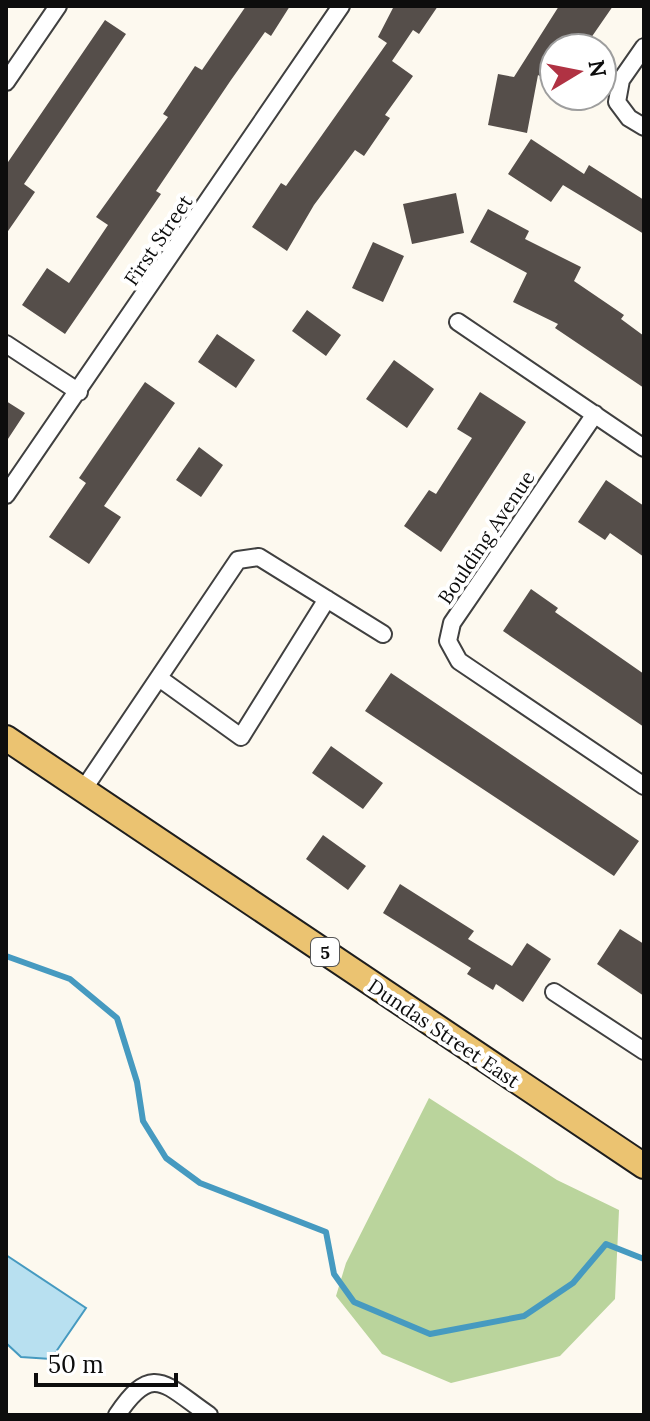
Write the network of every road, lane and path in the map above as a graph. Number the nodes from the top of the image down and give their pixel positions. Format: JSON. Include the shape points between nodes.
{"nodes":[{"id":1,"x":58,"y":6,"type":"edge"},
{"id":2,"x":341,"y":6,"type":"edge"},
{"id":3,"x":644,"y":47,"type":"edge"},
{"id":4,"x":6,"y":82,"type":"edge"},
{"id":5,"x":644,"y":127,"type":"edge"},
{"id":6,"x":458,"y":322,"type":"dead end"},
{"id":7,"x":6,"y":344,"type":"edge"},
{"id":8,"x":79,"y":392,"type":"junction"},
{"id":9,"x":595,"y":414,"type":"junction"},
{"id":10,"x":644,"y":448,"type":"edge"},
{"id":11,"x":6,"y":495,"type":"edge"},
{"id":12,"x":327,"y":599,"type":"junction"},
{"id":13,"x":383,"y":634,"type":"dead end"},
{"id":14,"x":159,"y":678,"type":"junction"},
{"id":15,"x":6,"y":738,"type":"edge"},
{"id":16,"x":644,"y":786,"type":"edge"},
{"id":17,"x":83,"y":790,"type":"junction"},
{"id":18,"x":554,"y":992,"type":"dead end"},
{"id":19,"x":644,"y":1051,"type":"edge"},
{"id":20,"x":644,"y":1166,"type":"edge"},
{"id":21,"x":117,"y":1415,"type":"edge"},
{"id":22,"x":209,"y":1415,"type":"edge"}],
"edges":[{"from":1,"to":4,"type":"street"},
{"from":2,"to":8,"type":"street","name":"First Street"},
{"from":3,"to":5,"type":"street","via":[[621,80],[617,102]]},
{"from":6,"to":9,"type":"street"},
{"from":7,"to":8,"type":"street"},
{"from":8,"to":11,"type":"street","name":"First Street"},
{"from":9,"to":10,"type":"street"},
{"from":9,"to":16,"type":"street","name":"Boulding Avenue","via":[[452,623],[448,641],[459,661]]},
{"from":12,"to":13,"type":"street"},
{"from":12,"to":14,"type":"street","via":[[259,557],[238,560]]},
{"from":12,"to":14,"type":"street","via":[[241,737]]},
{"from":14,"to":17,"type":"street"},
{"from":15,"to":17,"type":"main road","name":"Dundas Street East","number":"5"},
{"from":17,"to":20,"type":"main road","name":"Dundas Street East","number":"5"},
{"from":18,"to":19,"type":"street"},
{"from":21,"to":22,"type":"street","via":[[133,1391],[153,1381]]}]}
